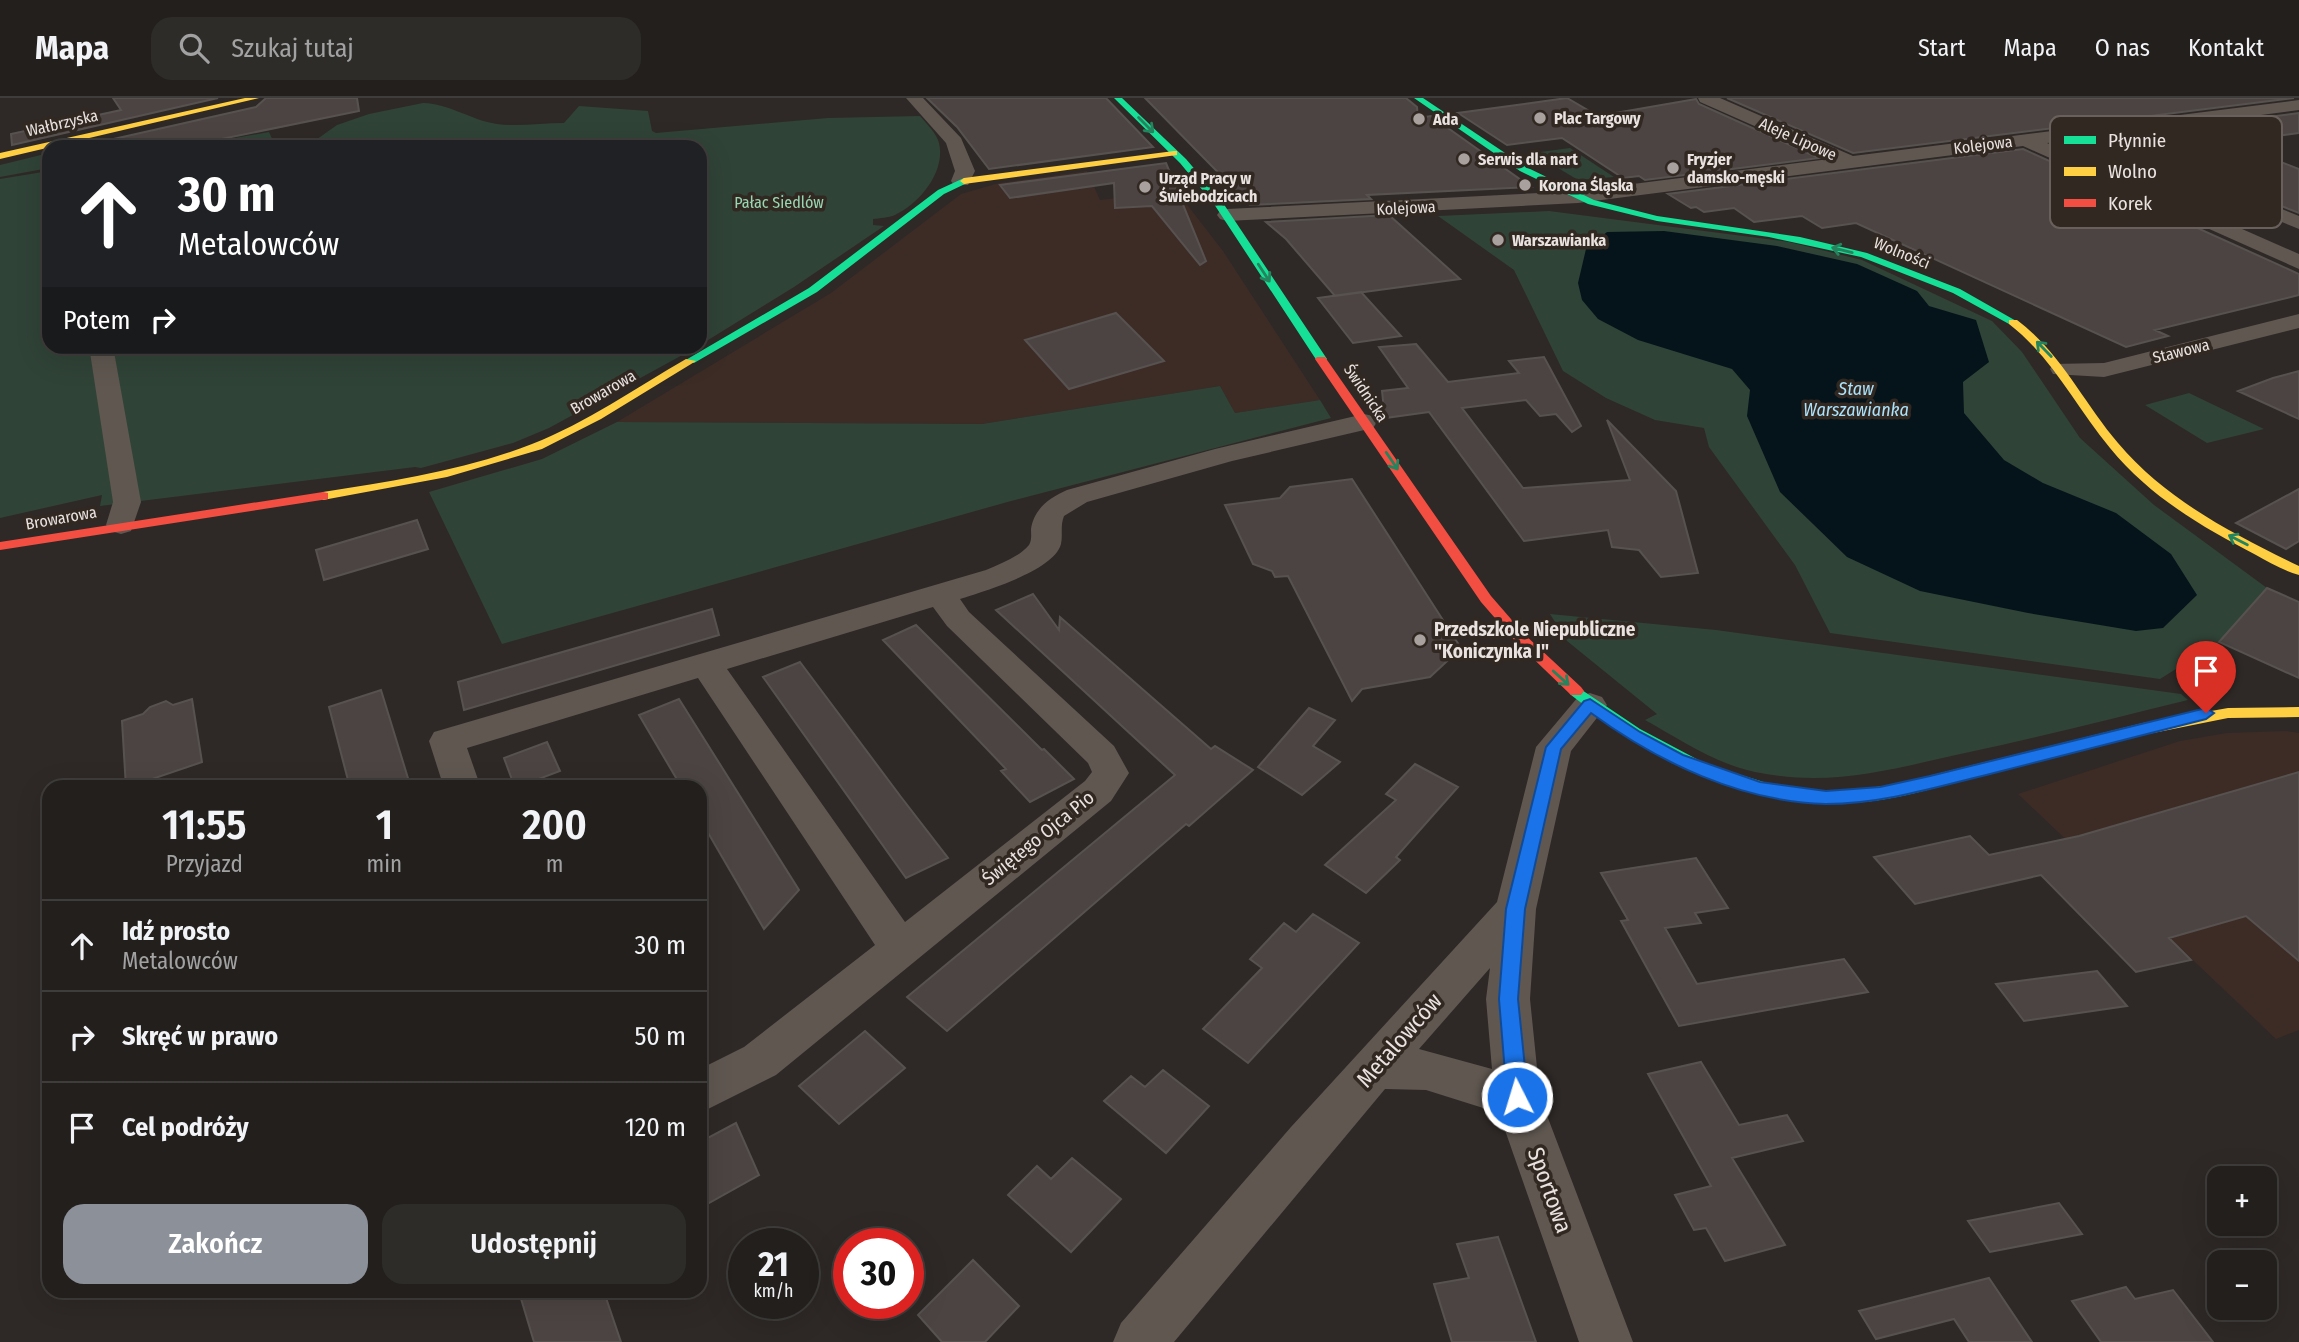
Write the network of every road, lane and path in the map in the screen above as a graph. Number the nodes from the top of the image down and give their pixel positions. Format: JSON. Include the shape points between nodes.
{"nodes":[{"id":1,"x":255,"y":98,"type":"edge"},
{"id":2,"x":914,"y":98,"type":"edge"},
{"id":3,"x":1118,"y":98,"type":"edge"},
{"id":4,"x":1418,"y":98,"type":"edge"},
{"id":5,"x":1706,"y":98,"type":"edge"},
{"id":6,"x":2197,"y":98,"type":"edge"},
{"id":7,"x":2299,"y":105,"type":"edge"},
{"id":8,"x":2237,"y":113,"type":"junction"},
{"id":9,"x":2214,"y":116,"type":"edge"},
{"id":10,"x":2050,"y":137,"type":"edge"},
{"id":11,"x":70,"y":140,"type":"edge"},
{"id":12,"x":2026,"y":140,"type":"junction"},
{"id":13,"x":42,"y":146,"type":"edge"},
{"id":14,"x":2050,"y":151,"type":"edge"},
{"id":15,"x":1174,"y":153,"type":"junction"},
{"id":16,"x":0,"y":156,"type":"edge"},
{"id":17,"x":1850,"y":162,"type":"junction"},
{"id":18,"x":961,"y":181,"type":"junction"},
{"id":19,"x":1668,"y":185,"type":"junction"},
{"id":20,"x":1578,"y":197,"type":"junction"},
{"id":21,"x":1227,"y":215,"type":"junction"},
{"id":22,"x":2282,"y":216,"type":"edge"},
{"id":23,"x":1665,"y":218,"type":"junction"},
{"id":24,"x":2299,"y":223,"type":"edge"},
{"id":25,"x":2223,"y":228,"type":"edge"},
{"id":26,"x":2299,"y":262,"type":"edge"},
{"id":27,"x":2299,"y":321,"type":"edge"},
{"id":28,"x":707,"y":352,"type":"edge"},
{"id":29,"x":102,"y":354,"type":"edge"},
{"id":30,"x":703,"y":354,"type":"edge"},
{"id":31,"x":2062,"y":369,"type":"junction"},
{"id":32,"x":1364,"y":422,"type":"junction"},
{"id":33,"x":121,"y":525,"type":"junction"},
{"id":34,"x":0,"y":546,"type":"edge"},
{"id":35,"x":2299,"y":571,"type":"edge"},
{"id":36,"x":941,"y":595,"type":"junction"},
{"id":37,"x":706,"y":664,"type":"junction"},
{"id":38,"x":1590,"y":705,"type":"junction"},
{"id":39,"x":2299,"y":712,"type":"edge"},
{"id":40,"x":460,"y":780,"type":"edge"},
{"id":41,"x":1516,"y":909,"type":"junction"},
{"id":42,"x":901,"y":949,"type":"junction"},
{"id":43,"x":1375,"y":1068,"type":"junction"},
{"id":44,"x":707,"y":1088,"type":"edge"},
{"id":45,"x":1517,"y":1097,"type":"junction"},
{"id":46,"x":1140,"y":1342,"type":"edge"},
{"id":47,"x":1606,"y":1342,"type":"edge"}],
"edges":[{"from":1,"to":11,"type":"street","name":"Wałbrzyska"},
{"from":2,"to":18,"type":"street","via":[[955,142],[965,171]]},
{"from":3,"to":15,"type":"street","name":"Świdnicka","one_way":true},
{"from":4,"to":20,"type":"street","name":"Wolności"},
{"from":5,"to":17,"type":"street","name":"Aleje Lipowe"},
{"from":6,"to":8,"type":"street"},
{"from":7,"to":8,"type":"street","name":"Kolejowa"},
{"from":8,"to":9,"type":"street","name":"Kolejowa"},
{"from":10,"to":12,"type":"street","name":"Kolejowa"},
{"from":12,"to":14,"type":"street"},
{"from":12,"to":17,"type":"street","name":"Kolejowa"},
{"from":13,"to":16,"type":"street","name":"Wałbrzyska"},
{"from":15,"to":18,"type":"street","name":"Browarowa"},
{"from":15,"to":21,"type":"street","name":"Świdnicka"},
{"from":17,"to":19,"type":"street","name":"Kolejowa"},
{"from":18,"to":28,"type":"street","name":"Browarowa","via":[[813,290]]},
{"from":19,"to":20,"type":"street","name":"Kolejowa"},
{"from":19,"to":23,"type":"street","via":[[1648,199],[1651,209]]},
{"from":20,"to":21,"type":"street","name":"Kolejowa"},
{"from":20,"to":23,"type":"street","name":"Wolności"},
{"from":21,"to":32,"type":"street","name":"Świdnicka","one_way":true},
{"from":22,"to":24,"type":"street"},
{"from":31,"to":23,"type":"street","name":"Wolności","one_way":true,"via":[[2042,345],[2001,315],[1874,258],[1793,238]]},
{"from":25,"to":26,"type":"street"},
{"from":27,"to":31,"type":"street","name":"Stawowa","via":[[2104,370]]},
{"from":29,"to":33,"type":"street","via":[[127,502]]},
{"from":30,"to":33,"type":"street","name":"Browarowa","via":[[565,434],[526,450],[416,481]]},
{"from":35,"to":31,"type":"street","name":"Wolności","one_way":true,"via":[[2224,533],[2131,466]]},
{"from":32,"to":36,"type":"street","via":[[1069,499],[1051,513],[1045,524],[1046,544],[1034,559]]},
{"from":32,"to":38,"type":"street","name":"Świdnicka","one_way":true,"via":[[1483,595],[1546,665]]},
{"from":33,"to":34,"type":"street","name":"Browarowa"},
{"from":36,"to":37,"type":"street"},
{"from":36,"to":42,"type":"street","name":"Świętego Ojca Pio","via":[[958,619],[1101,755],[1111,773],[1098,791]]},
{"from":37,"to":40,"type":"street","via":[[447,741]]},
{"from":37,"to":42,"type":"street"},
{"from":38,"to":39,"type":"street","name":"Świdnicka","via":[[1677,760],[1759,788],[1826,797],[1930,783],[2206,713]]},
{"from":38,"to":41,"type":"street","name":"Metalowców","via":[[1554,747]]},
{"from":41,"to":43,"type":"street","name":"Metalowców"},
{"from":41,"to":45,"type":"street","name":"Sportowa","via":[[1508,999]]},
{"from":42,"to":44,"type":"street","name":"Świętego Ojca Pio","via":[[760,1061]]},
{"from":43,"to":45,"type":"street","via":[[1426,1070]]},
{"from":43,"to":46,"type":"street","name":"Metalowców"},
{"from":45,"to":47,"type":"street","name":"Sportowa"}]}
